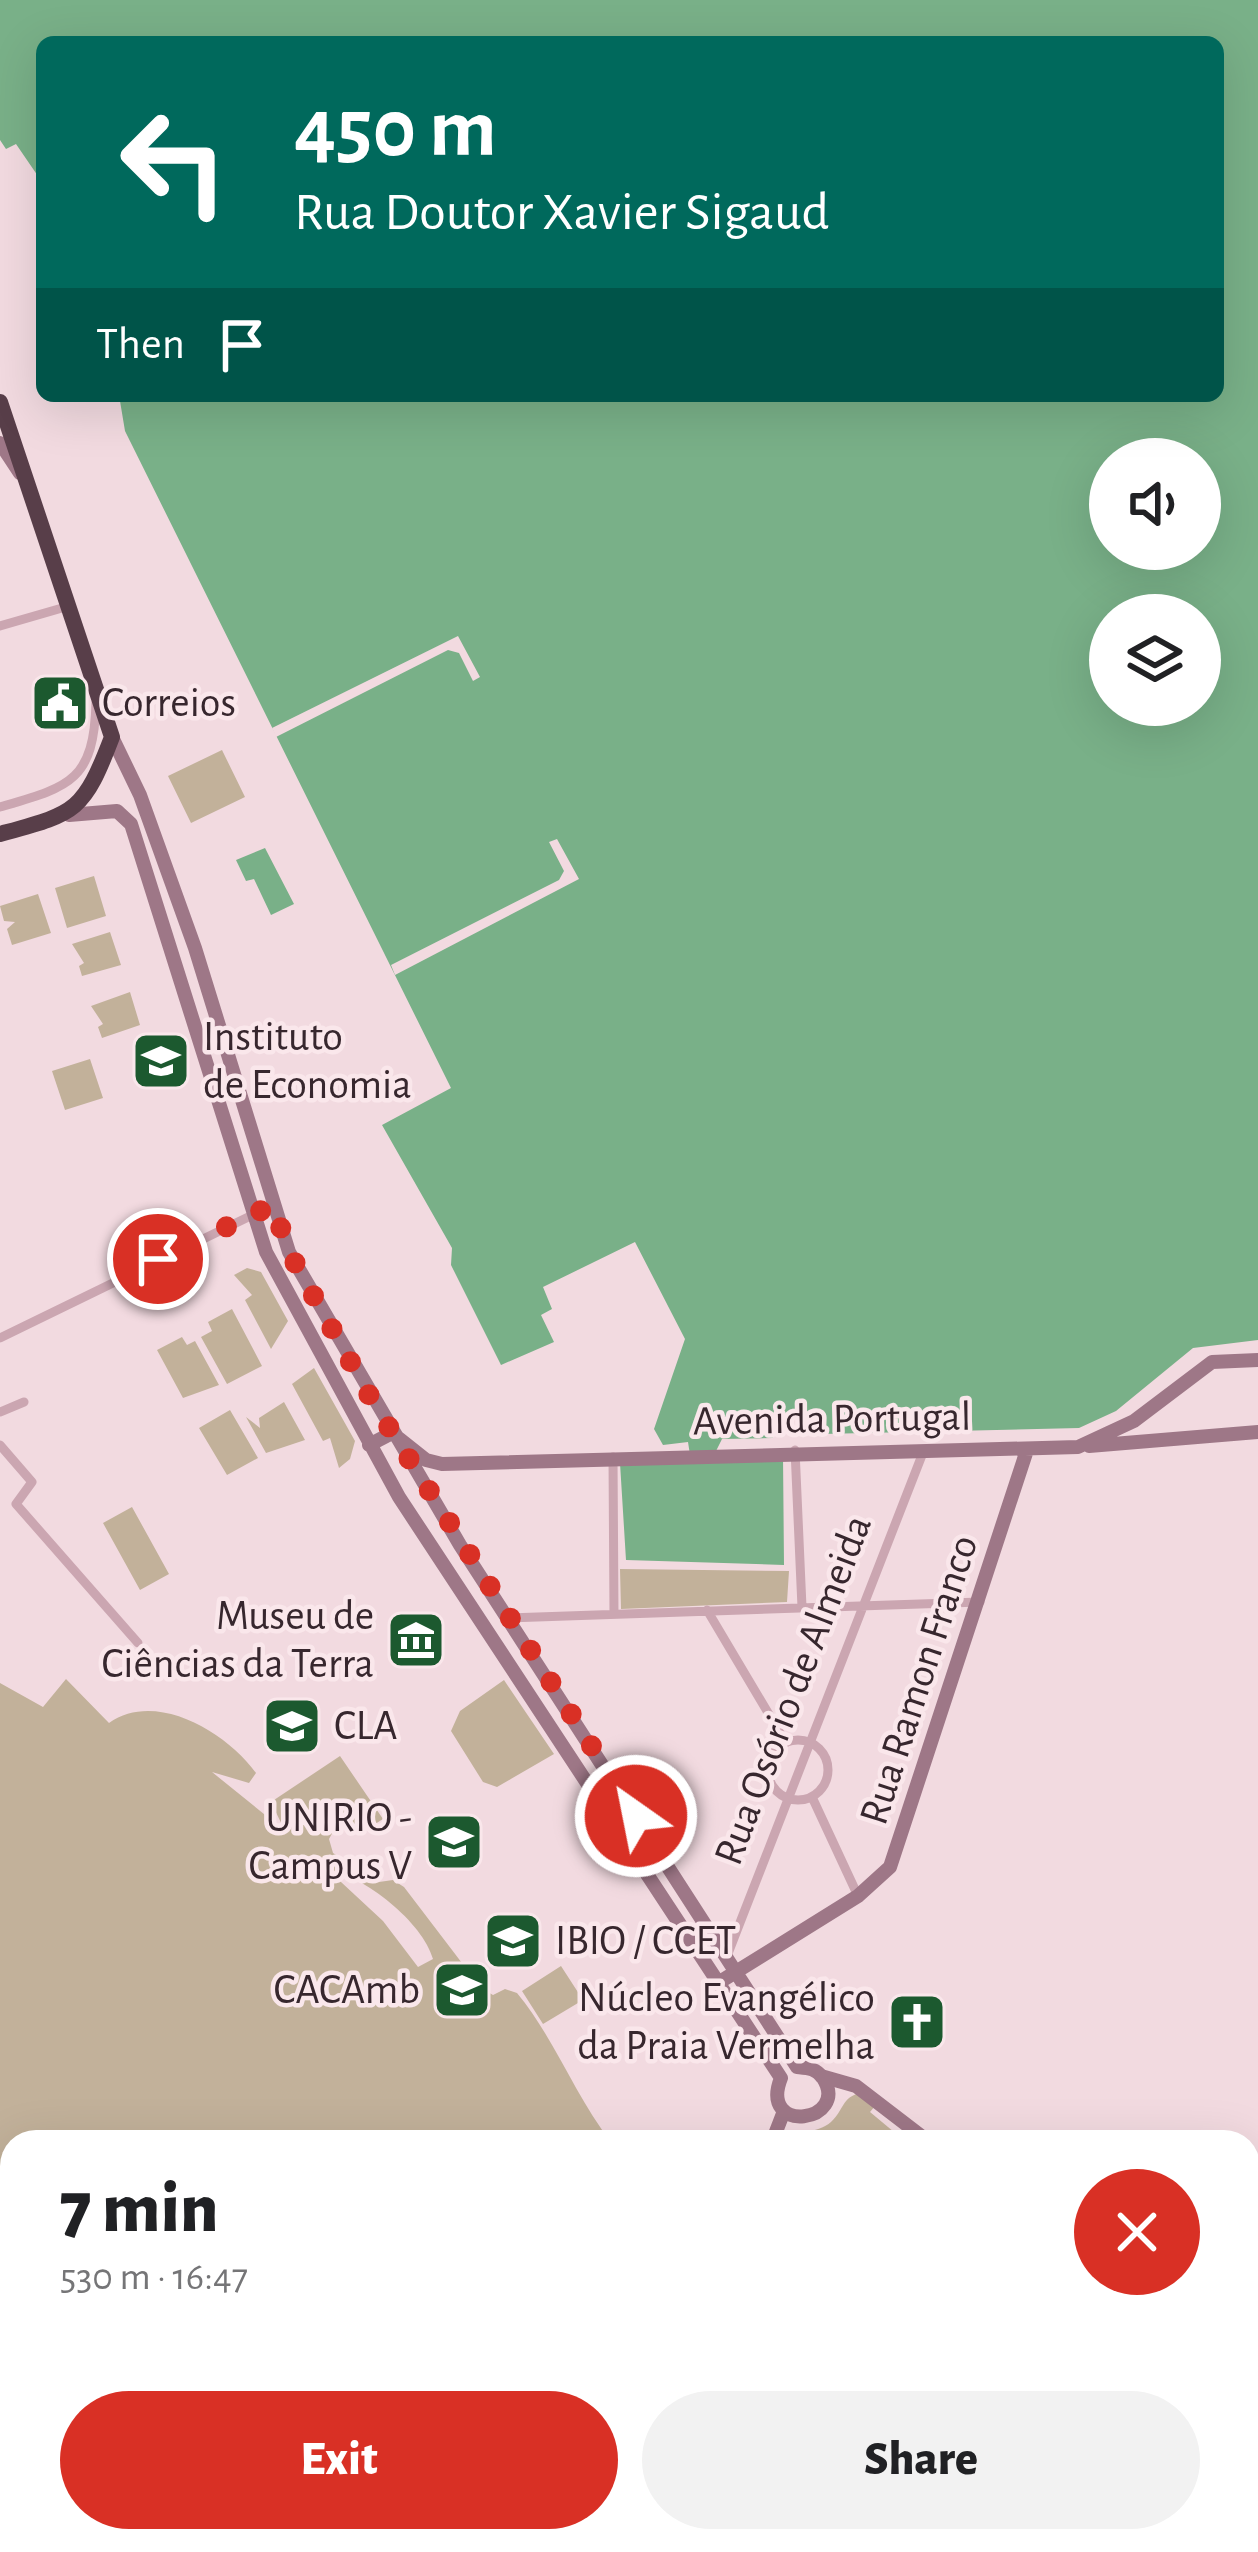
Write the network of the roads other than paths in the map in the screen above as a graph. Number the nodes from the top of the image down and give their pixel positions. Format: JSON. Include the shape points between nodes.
{"nodes":[{"id":1,"x":0,"y":402,"type":"edge"},
{"id":2,"x":9,"y":445,"type":"edge"},
{"id":3,"x":69,"y":606,"type":"junction"},
{"id":4,"x":0,"y":626,"type":"edge"},
{"id":5,"x":96,"y":689,"type":"junction"},
{"id":6,"x":112,"y":737,"type":"junction"},
{"id":7,"x":0,"y":807,"type":"edge"},
{"id":8,"x":68,"y":815,"type":"junction"},
{"id":9,"x":0,"y":834,"type":"edge"},
{"id":10,"x":195,"y":948,"type":"junction"},
{"id":11,"x":171,"y":956,"type":"junction"},
{"id":12,"x":273,"y":1205,"type":"junction"},
{"id":13,"x":251,"y":1212,"type":"junction"},
{"id":14,"x":0,"y":1338,"type":"edge"},
{"id":15,"x":1258,"y":1360,"type":"edge"},
{"id":16,"x":25,"y":1402,"type":"dead end"},
{"id":17,"x":0,"y":1412,"type":"edge"},
{"id":18,"x":1134,"y":1421,"type":"junction"},
{"id":19,"x":392,"y":1432,"type":"junction"},
{"id":20,"x":1258,"y":1432,"type":"edge"},
{"id":21,"x":1136,"y":1444,"type":"junction"},
{"id":22,"x":0,"y":1445,"type":"edge"},
{"id":23,"x":369,"y":1445,"type":"junction"},
{"id":24,"x":1078,"y":1447,"type":"junction"},
{"id":25,"x":791,"y":1450,"type":"junction"},
{"id":26,"x":924,"y":1450,"type":"junction"},
{"id":27,"x":1027,"y":1450,"type":"junction"},
{"id":28,"x":617,"y":1456,"type":"junction"},
{"id":29,"x":415,"y":1472,"type":"junction"},
{"id":30,"x":392,"y":1485,"type":"junction"},
{"id":31,"x":980,"y":1602,"type":"junction"},
{"id":32,"x":860,"y":1604,"type":"junction"},
{"id":33,"x":802,"y":1606,"type":"junction"},
{"id":34,"x":707,"y":1610,"type":"junction"},
{"id":35,"x":614,"y":1614,"type":"junction"},
{"id":36,"x":506,"y":1618,"type":"junction"},
{"id":37,"x":138,"y":1643,"type":"dead end"},
{"id":38,"x":809,"y":1742,"type":"junction"},
{"id":39,"x":786,"y":1743,"type":"junction"},
{"id":40,"x":812,"y":1796,"type":"junction"},
{"id":41,"x":787,"y":1798,"type":"junction"},
{"id":42,"x":662,"y":1856,"type":"junction"},
{"id":43,"x":644,"y":1869,"type":"junction"},
{"id":44,"x":858,"y":1896,"type":"junction"},
{"id":45,"x":727,"y":1956,"type":"junction"},
{"id":46,"x":737,"y":1971,"type":"junction"},
{"id":47,"x":718,"y":1983,"type":"junction"},
{"id":48,"x":796,"y":2067,"type":"junction"},
{"id":49,"x":821,"y":2076,"type":"junction"},
{"id":50,"x":781,"y":2078,"type":"junction"},
{"id":51,"x":784,"y":2111,"type":"junction"},
{"id":52,"x":777,"y":2130,"type":"edge"},
{"id":53,"x":913,"y":2130,"type":"edge"}],
"edges":[{"from":1,"to":2,"type":"highway"},
{"from":2,"to":3,"type":"highway"},
{"from":3,"to":4,"type":"street"},
{"from":3,"to":5,"type":"highway"},
{"from":5,"to":6,"type":"highway"},
{"from":5,"to":7,"type":"street","via":[[92,746],[80,775]]},
{"from":6,"to":8,"type":"highway"},
{"from":6,"to":10,"type":"street"},
{"from":8,"to":9,"type":"highway"},
{"from":8,"to":11,"type":"street","via":[[125,816]]},
{"from":10,"to":11,"type":"street"},
{"from":10,"to":12,"type":"street"},
{"from":11,"to":13,"type":"street"},
{"from":12,"to":13,"type":"street"},
{"from":12,"to":19,"type":"street","via":[[289,1252]]},
{"from":13,"to":14,"type":"street"},
{"from":13,"to":23,"type":"street"},
{"from":15,"to":18,"type":"street","name":"Avenida Portugal","via":[[1212,1362]]},
{"from":16,"to":17,"type":"street"},
{"from":18,"to":21,"type":"street"},
{"from":18,"to":24,"type":"street","name":"Avenida Portugal"},
{"from":19,"to":23,"type":"street"},
{"from":19,"to":28,"type":"street","name":"Avenida Portugal","via":[[442,1464]]},
{"from":19,"to":29,"type":"street"},
{"from":20,"to":21,"type":"street"},
{"from":21,"to":24,"type":"street"},
{"from":22,"to":37,"type":"street","via":[[32,1482],[16,1501]]},
{"from":23,"to":30,"type":"street"},
{"from":24,"to":27,"type":"street","name":"Avenida Portugal"},
{"from":25,"to":26,"type":"street","name":"Avenida Portugal"},
{"from":25,"to":28,"type":"street","name":"Avenida Portugal"},
{"from":25,"to":33,"type":"street"},
{"from":26,"to":27,"type":"street","name":"Avenida Portugal"},
{"from":26,"to":32,"type":"street","name":"Rua Osório de Almeida"},
{"from":27,"to":31,"type":"street","name":"Rua Ramon Franco"},
{"from":28,"to":35,"type":"street"},
{"from":29,"to":30,"type":"street"},
{"from":29,"to":36,"type":"street"},
{"from":30,"to":43,"type":"street"},
{"from":31,"to":32,"type":"street"},
{"from":31,"to":44,"type":"street","name":"Rua Ramon Franco","via":[[898,1854]]},
{"from":32,"to":33,"type":"street"},
{"from":32,"to":38,"type":"street","name":"Rua Osório de Almeida"},
{"from":33,"to":34,"type":"street"},
{"from":34,"to":35,"type":"street"},
{"from":34,"to":39,"type":"street"},
{"from":35,"to":36,"type":"street"},
{"from":36,"to":42,"type":"street"},
{"from":38,"to":39,"type":"street"},
{"from":38,"to":40,"type":"street","via":[[828,1768]]},
{"from":38,"to":41,"type":"street","name":"Rua Osório de Almeida"},
{"from":39,"to":41,"type":"street","via":[[769,1766],[772,1784]]},
{"from":40,"to":41,"type":"street"},
{"from":40,"to":44,"type":"street"},
{"from":41,"to":45,"type":"street","name":"Rua Osório de Almeida"},
{"from":42,"to":43,"type":"street"},
{"from":42,"to":45,"type":"street"},
{"from":43,"to":47,"type":"street"},
{"from":44,"to":46,"type":"street","name":"Rua Ramon Franco"},
{"from":45,"to":46,"type":"street"},
{"from":46,"to":47,"type":"street","name":"Rua Ramon Franco"},
{"from":46,"to":48,"type":"street"},
{"from":47,"to":50,"type":"street"},
{"from":48,"to":49,"type":"street"},
{"from":48,"to":50,"type":"street"},
{"from":49,"to":51,"type":"street","via":[[822,2108],[808,2117]]},
{"from":49,"to":53,"type":"street","via":[[856,2086]]},
{"from":50,"to":51,"type":"street"},
{"from":51,"to":52,"type":"street"}]}
